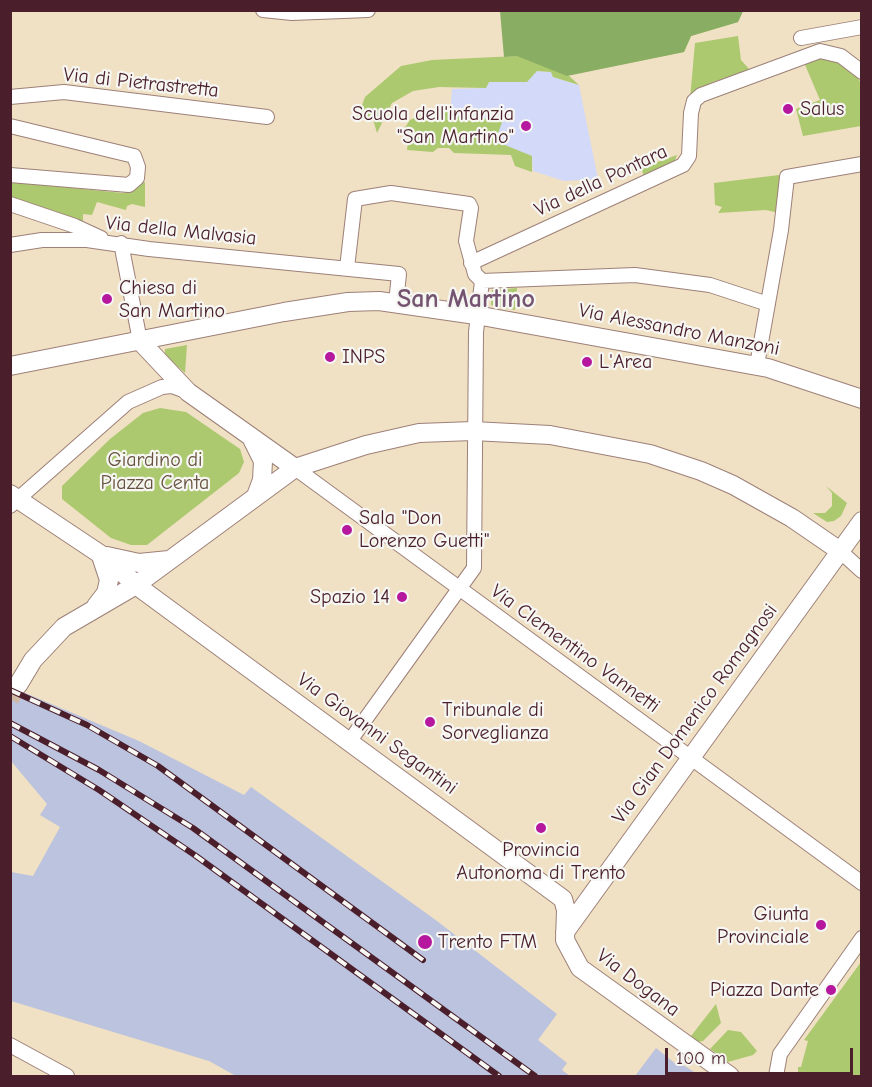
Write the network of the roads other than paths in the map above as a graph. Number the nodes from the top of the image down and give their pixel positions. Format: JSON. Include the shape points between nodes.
{"nodes":[{"id":1,"x":263,"y":10,"type":"edge"},
{"id":2,"x":368,"y":10,"type":"edge"},
{"id":3,"x":861,"y":27,"type":"edge"},
{"id":4,"x":801,"y":38,"type":"dead end"},
{"id":5,"x":861,"y":72,"type":"edge"},
{"id":6,"x":10,"y":97,"type":"edge"},
{"id":7,"x":267,"y":117,"type":"dead end"},
{"id":8,"x":10,"y":126,"type":"edge"},
{"id":9,"x":861,"y":164,"type":"edge"},
{"id":10,"x":10,"y":175,"type":"edge"},
{"id":11,"x":10,"y":204,"type":"edge"},
{"id":12,"x":114,"y":243,"type":"junction"},
{"id":13,"x":10,"y":245,"type":"edge"},
{"id":14,"x":471,"y":263,"type":"junction"},
{"id":15,"x":347,"y":268,"type":"junction"},
{"id":16,"x":482,"y":281,"type":"junction"},
{"id":17,"x":396,"y":303,"type":"junction"},
{"id":18,"x":768,"y":304,"type":"junction"},
{"id":19,"x":476,"y":315,"type":"junction"},
{"id":20,"x":140,"y":341,"type":"junction"},
{"id":21,"x":757,"y":365,"type":"junction"},
{"id":22,"x":10,"y":366,"type":"edge"},
{"id":23,"x":188,"y":392,"type":"junction"},
{"id":24,"x":861,"y":399,"type":"edge"},
{"id":25,"x":473,"y":431,"type":"junction"},
{"id":26,"x":245,"y":432,"type":"junction"},
{"id":27,"x":295,"y":468,"type":"junction"},
{"id":28,"x":256,"y":496,"type":"junction"},
{"id":29,"x":13,"y":500,"type":"edge"},
{"id":30,"x":861,"y":521,"type":"edge"},
{"id":31,"x":840,"y":551,"type":"junction"},
{"id":32,"x":100,"y":554,"type":"junction"},
{"id":33,"x":169,"y":560,"type":"junction"},
{"id":34,"x":861,"y":571,"type":"edge"},
{"id":35,"x":136,"y":585,"type":"junction"},
{"id":36,"x":460,"y":588,"type":"junction"},
{"id":37,"x":95,"y":607,"type":"junction"},
{"id":38,"x":18,"y":685,"type":"tunnel mouth"},
{"id":39,"x":349,"y":742,"type":"junction"},
{"id":40,"x":692,"y":758,"type":"junction"},
{"id":41,"x":861,"y":883,"type":"edge"},
{"id":42,"x":564,"y":933,"type":"junction"},
{"id":43,"x":861,"y":938,"type":"edge"},
{"id":44,"x":10,"y":1045,"type":"edge"},
{"id":45,"x":67,"y":1077,"type":"edge"},
{"id":46,"x":730,"y":1077,"type":"edge"},
{"id":47,"x":776,"y":1077,"type":"edge"}],
"edges":[{"from":1,"to":2,"type":"street"},
{"from":3,"to":4,"type":"street"},
{"from":5,"to":14,"type":"street","name":"Via della Pontara","via":[[842,56],[820,51],[701,95],[694,101],[689,156],[683,165]]},
{"from":6,"to":7,"type":"street","name":"Via di Pietrastretta","via":[[63,92]]},
{"from":8,"to":10,"type":"street","via":[[134,156],[138,167],[137,178],[129,185]]},
{"from":9,"to":18,"type":"street","via":[[787,177]]},
{"from":11,"to":12,"type":"street"},
{"from":12,"to":13,"type":"street","name":"Via della Malvasia","via":[[42,240]]},
{"from":12,"to":15,"type":"street","name":"Via della Malvasia"},
{"from":12,"to":20,"type":"street"},
{"from":14,"to":15,"type":"street","via":[[466,241],[469,204],[391,193],[355,199]]},
{"from":14,"to":16,"type":"street"},
{"from":15,"to":17,"type":"street","name":"Via della Malvasia","via":[[399,274]]},
{"from":16,"to":18,"type":"street","via":[[635,274],[710,285]]},
{"from":16,"to":19,"type":"street"},
{"from":17,"to":19,"type":"main road","name":"Via Alessandro Manzoni"},
{"from":17,"to":20,"type":"main road","name":"Via Alessandro Manzoni","via":[[348,302]]},
{"from":18,"to":21,"type":"street"},
{"from":19,"to":21,"type":"main road","name":"Via Alessandro Manzoni"},
{"from":19,"to":25,"type":"street"},
{"from":20,"to":22,"type":"main road","name":"Via Alessandro Manzoni"},
{"from":20,"to":23,"type":"main road"},
{"from":21,"to":24,"type":"main road","name":"Via Alessandro Manzoni"},
{"from":23,"to":26,"type":"main road"},
{"from":23,"to":29,"type":"street","via":[[162,387],[129,402]]},
{"from":25,"to":27,"type":"main road","via":[[402,436]]},
{"from":25,"to":31,"type":"main road","via":[[581,439],[674,461],[733,485]]},
{"from":25,"to":36,"type":"street","via":[[474,568]]},
{"from":26,"to":27,"type":"main road"},
{"from":26,"to":28,"type":"main road","via":[[256,443],[263,461]]},
{"from":27,"to":28,"type":"main road"},
{"from":27,"to":36,"type":"street","name":"Via Clementino Vannetti"},
{"from":28,"to":33,"type":"main road"},
{"from":29,"to":32,"type":"main road"},
{"from":30,"to":31,"type":"main road","name":"Via Gian Domenico Romagnosi"},
{"from":31,"to":34,"type":"street"},
{"from":31,"to":40,"type":"main road","name":"Via Gian Domenico Romagnosi"},
{"from":32,"to":33,"type":"main road","via":[[150,564]]},
{"from":32,"to":35,"type":"main road","name":"Via Giovanni Segantini"},
{"from":32,"to":37,"type":"main road","via":[[109,580],[106,593]]},
{"from":33,"to":35,"type":"main road"},
{"from":35,"to":37,"type":"main road"},
{"from":35,"to":39,"type":"main road","name":"Via Giovanni Segantini"},
{"from":36,"to":39,"type":"street"},
{"from":36,"to":40,"type":"street","name":"Via Clementino Vannetti"},
{"from":37,"to":38,"type":"main road","via":[[48,641]]},
{"from":39,"to":42,"type":"main road","name":"Via Giovanni Segantini","via":[[564,899]]},
{"from":40,"to":41,"type":"street","name":"Via Clementino Vannetti"},
{"from":40,"to":42,"type":"main road","name":"Via Gian Domenico Romagnosi"},
{"from":42,"to":46,"type":"main road","name":"Via Dogana","via":[[580,968]]},
{"from":43,"to":47,"type":"street","via":[[780,1054]]},
{"from":44,"to":45,"type":"street"}]}
